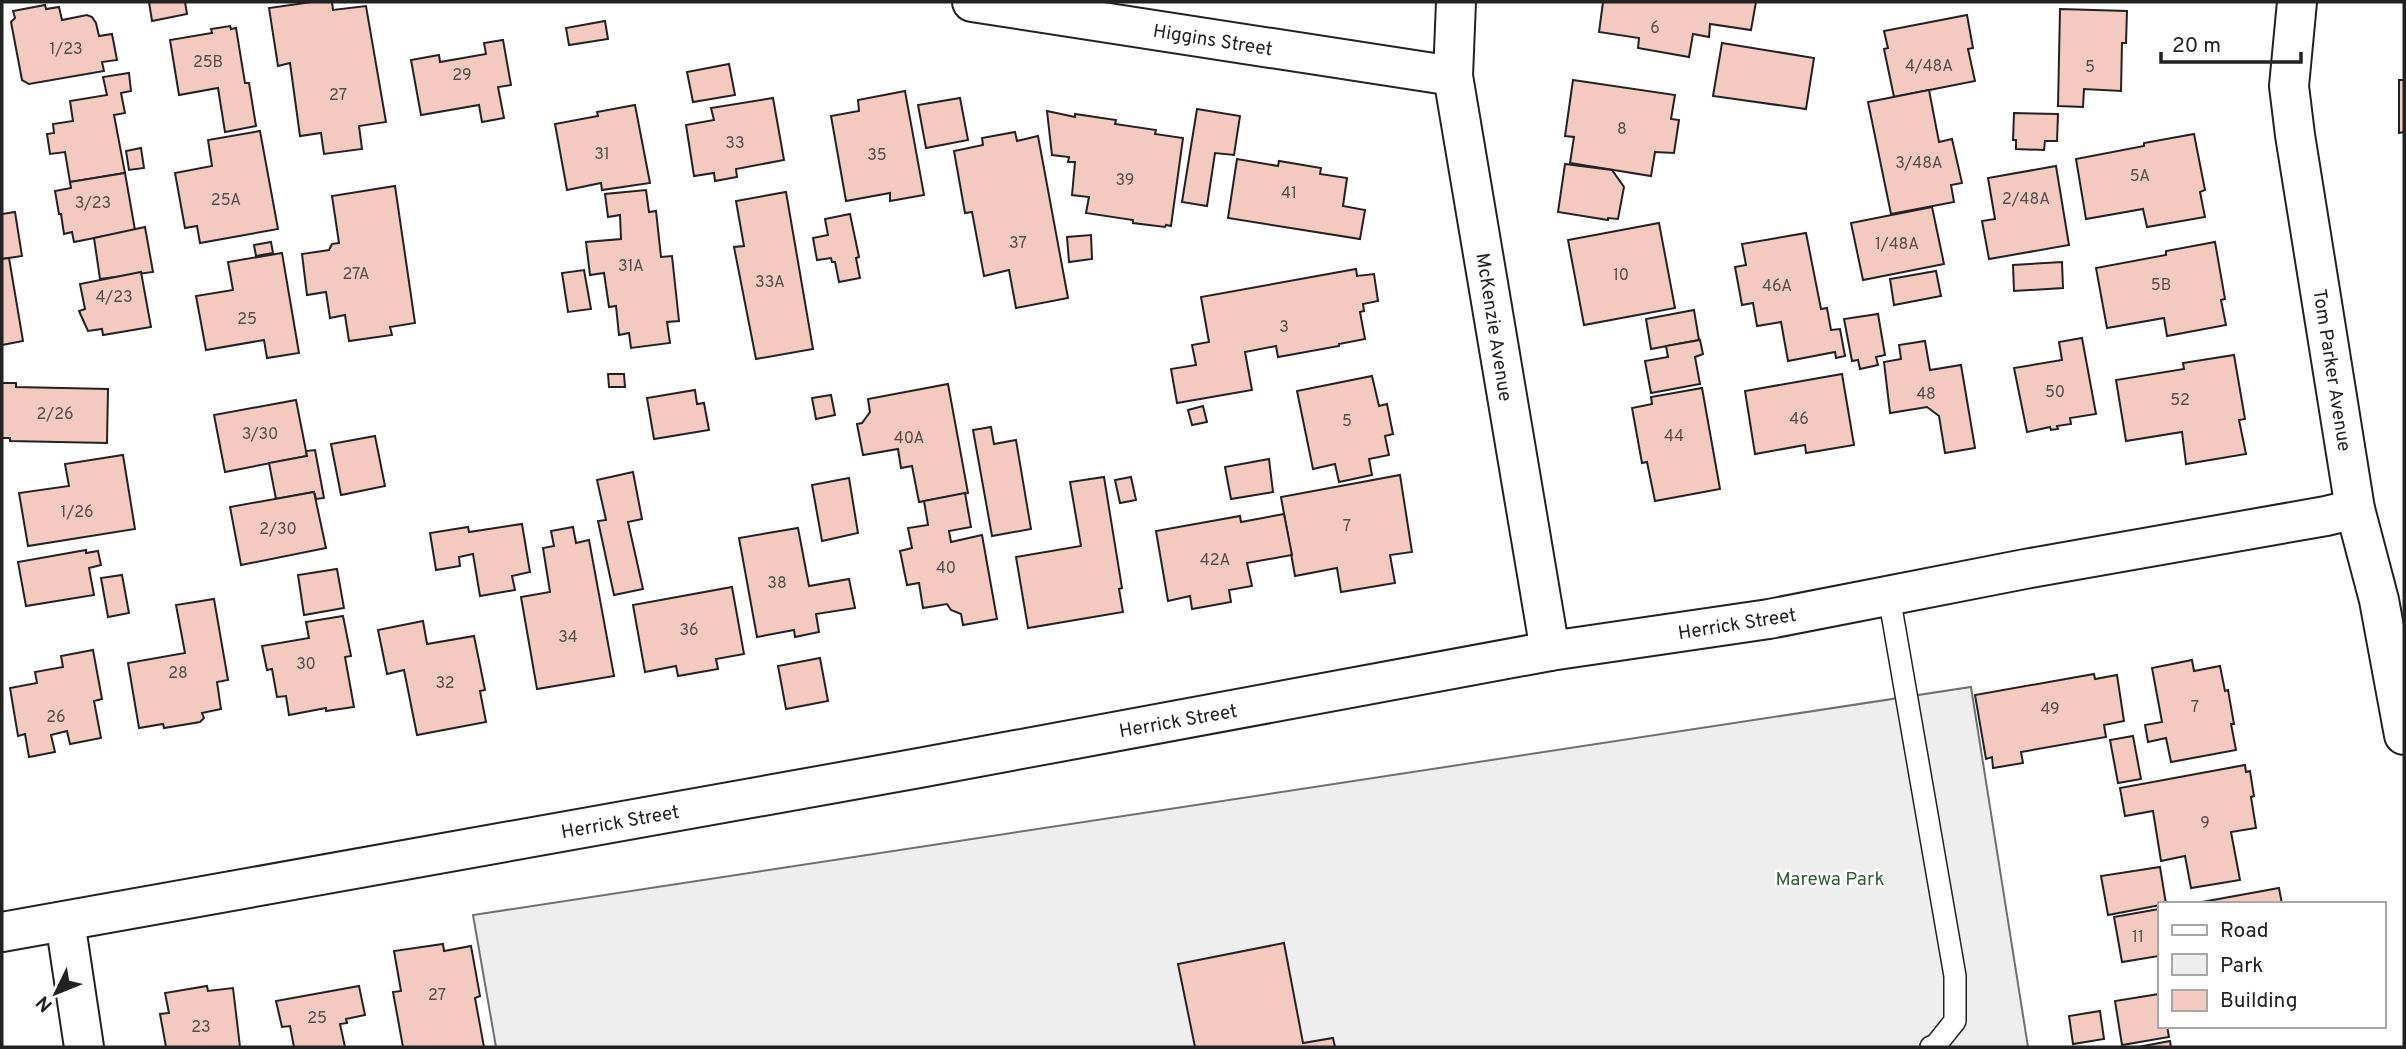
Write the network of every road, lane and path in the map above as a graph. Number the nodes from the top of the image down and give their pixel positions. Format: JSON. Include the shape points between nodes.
{"nodes":[{"id":1,"x":972,"y":2,"type":"edge"},
{"id":2,"x":1456,"y":2,"type":"edge"},
{"id":3,"x":2297,"y":2,"type":"edge"},
{"id":4,"x":1453,"y":76,"type":"junction"},
{"id":5,"x":2355,"y":509,"type":"junction"},
{"id":6,"x":1889,"y":596,"type":"junction"},
{"id":7,"x":1550,"y":651,"type":"junction"},
{"id":8,"x":2404,"y":735,"type":"edge"},
{"id":9,"x":65,"y":920,"type":"junction"},
{"id":10,"x":2,"y":932,"type":"edge"},
{"id":11,"x":84,"y":1047,"type":"edge"},
{"id":12,"x":1931,"y":1047,"type":"edge"}],
"edges":[{"from":1,"to":4,"type":"street","name":"Higgins Street"},
{"from":2,"to":4,"type":"street","name":"McKenzie Avenue"},
{"from":3,"to":5,"type":"street","name":"Tom Parker Avenue","via":[[2289,86]]},
{"from":4,"to":7,"type":"street","name":"McKenzie Avenue"},
{"from":5,"to":6,"type":"street","name":"Herrick Street"},
{"from":5,"to":8,"type":"street","name":"Tom Parker Avenue","via":[[2379,600]]},
{"from":6,"to":7,"type":"street","name":"Herrick Street"},
{"from":6,"to":12,"type":"lane","via":[[1955,976],[1955,1021]]},
{"from":7,"to":9,"type":"street","name":"Herrick Street"},
{"from":9,"to":10,"type":"street","name":"Herrick Street"},
{"from":9,"to":11,"type":"street"}]}
